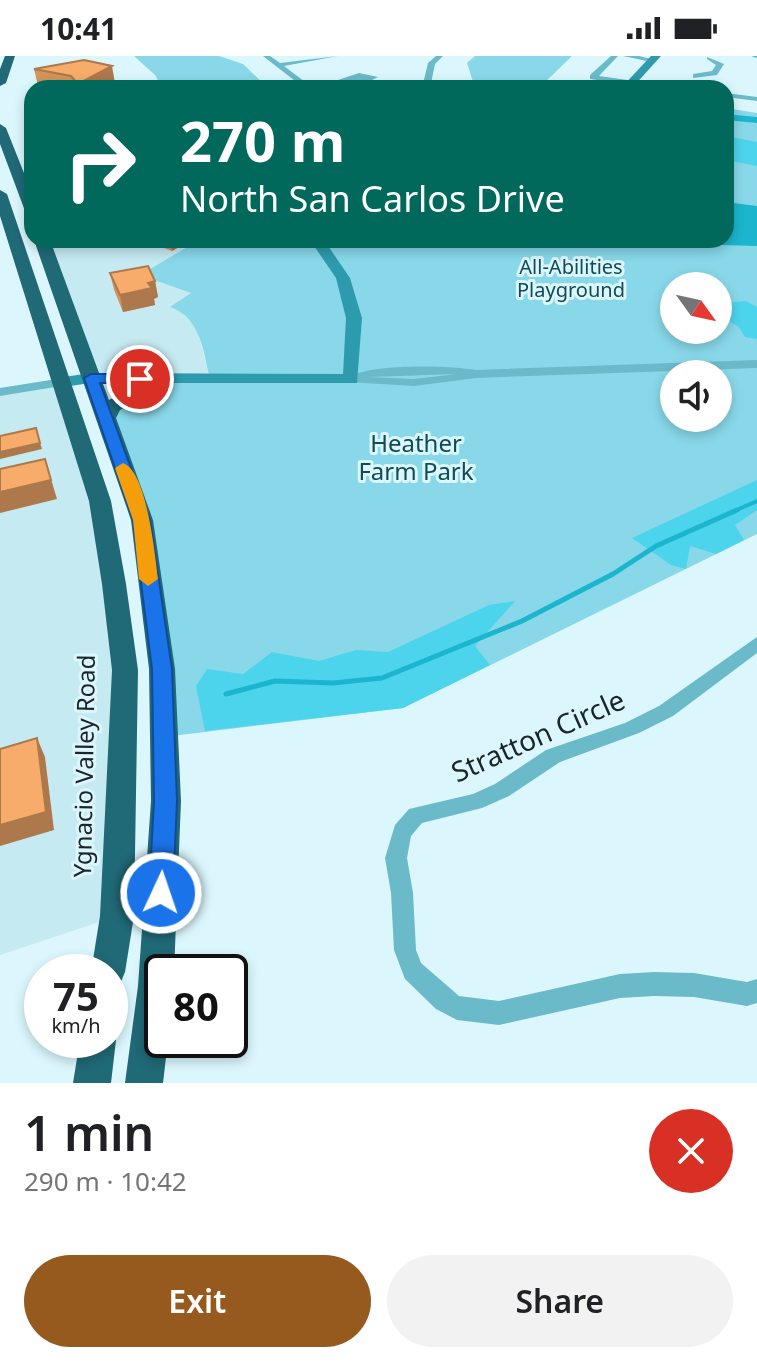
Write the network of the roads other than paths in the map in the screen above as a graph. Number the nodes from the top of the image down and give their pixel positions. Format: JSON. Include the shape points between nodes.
{"nodes":[{"id":1,"x":10,"y":56,"type":"edge"},
{"id":2,"x":266,"y":56,"type":"edge"},
{"id":3,"x":335,"y":56,"type":"edge"},
{"id":4,"x":440,"y":56,"type":"edge"},
{"id":5,"x":615,"y":56,"type":"edge"},
{"id":6,"x":626,"y":56,"type":"edge"},
{"id":7,"x":710,"y":57,"type":"edge"},
{"id":8,"x":654,"y":58,"type":"edge"},
{"id":9,"x":279,"y":65,"type":"junction"},
{"id":10,"x":696,"y":76,"type":"junction"},
{"id":11,"x":298,"y":80,"type":"edge"},
{"id":12,"x":428,"y":80,"type":"edge"},
{"id":13,"x":606,"y":80,"type":"edge"},
{"id":14,"x":633,"y":80,"type":"edge"},
{"id":15,"x":693,"y":80,"type":"edge"},
{"id":16,"x":0,"y":83,"type":"edge"},
{"id":17,"x":734,"y":96,"type":"edge"},
{"id":18,"x":757,"y":99,"type":"edge"},
{"id":19,"x":0,"y":128,"type":"edge"},
{"id":20,"x":24,"y":190,"type":"edge"},
{"id":21,"x":0,"y":194,"type":"edge"},
{"id":22,"x":45,"y":248,"type":"edge"},
{"id":23,"x":322,"y":248,"type":"edge"},
{"id":24,"x":757,"y":364,"type":"edge"},
{"id":25,"x":91,"y":378,"type":"junction"},
{"id":26,"x":162,"y":379,"type":"junction"},
{"id":27,"x":351,"y":379,"type":"junction"},
{"id":28,"x":63,"y":382,"type":"junction"},
{"id":29,"x":0,"y":392,"type":"edge"},
{"id":30,"x":105,"y":419,"type":"junction"},
{"id":31,"x":114,"y":584,"type":"junction"},
{"id":32,"x":757,"y":644,"type":"edge"},
{"id":33,"x":161,"y":661,"type":"junction"},
{"id":34,"x":111,"y":954,"type":"edge"},
{"id":35,"x":757,"y":991,"type":"edge"},
{"id":36,"x":95,"y":1058,"type":"edge"},
{"id":37,"x":92,"y":1083,"type":"edge"},
{"id":38,"x":144,"y":1083,"type":"edge"}],
"edges":[{"from":1,"to":16,"type":"highway"},
{"from":2,"to":9,"type":"street"},
{"from":3,"to":9,"type":"street"},
{"from":4,"to":12,"type":"street"},
{"from":5,"to":13,"type":"street","via":[[593,77]]},
{"from":6,"to":8,"type":"street"},
{"from":7,"to":10,"type":"street"},
{"from":7,"to":10,"type":"street","via":[[720,64],[714,73]]},
{"from":8,"to":14,"type":"street"},
{"from":9,"to":11,"type":"street"},
{"from":10,"to":15,"type":"street"},
{"from":17,"to":18,"type":"street"},
{"from":19,"to":20,"type":"highway"},
{"from":21,"to":28,"type":"highway","name":"Ygnacio Valley Road"},
{"from":22,"to":25,"type":"highway"},
{"from":23,"to":27,"type":"street","via":[[343,278],[354,318]]},
{"from":24,"to":27,"type":"street","via":[[476,374],[441,380]]},
{"from":25,"to":26,"type":"street"},
{"from":25,"to":28,"type":"street"},
{"from":25,"to":30,"type":"highway"},
{"from":26,"to":27,"type":"street"},
{"from":26,"to":30,"type":"highway","via":[[113,406]]},
{"from":28,"to":29,"type":"street"},
{"from":28,"to":31,"type":"highway","name":"Ygnacio Valley Road","via":[[100,501]]},
{"from":30,"to":33,"type":"highway","via":[[142,520]]},
{"from":31,"to":33,"type":"highway","via":[[138,586],[146,645]]},
{"from":31,"to":34,"type":"highway","name":"Ygnacio Valley Road","via":[[125,670],[117,916]]},
{"from":32,"to":35,"type":"street","name":"Stratton Circle","via":[[666,711],[553,756],[475,802],[416,815],[402,832],[396,858],[405,950],[413,971],[457,1008],[499,1013],[643,984]]},
{"from":33,"to":38,"type":"highway","via":[[166,801],[156,986]]},
{"from":36,"to":37,"type":"highway"}]}
